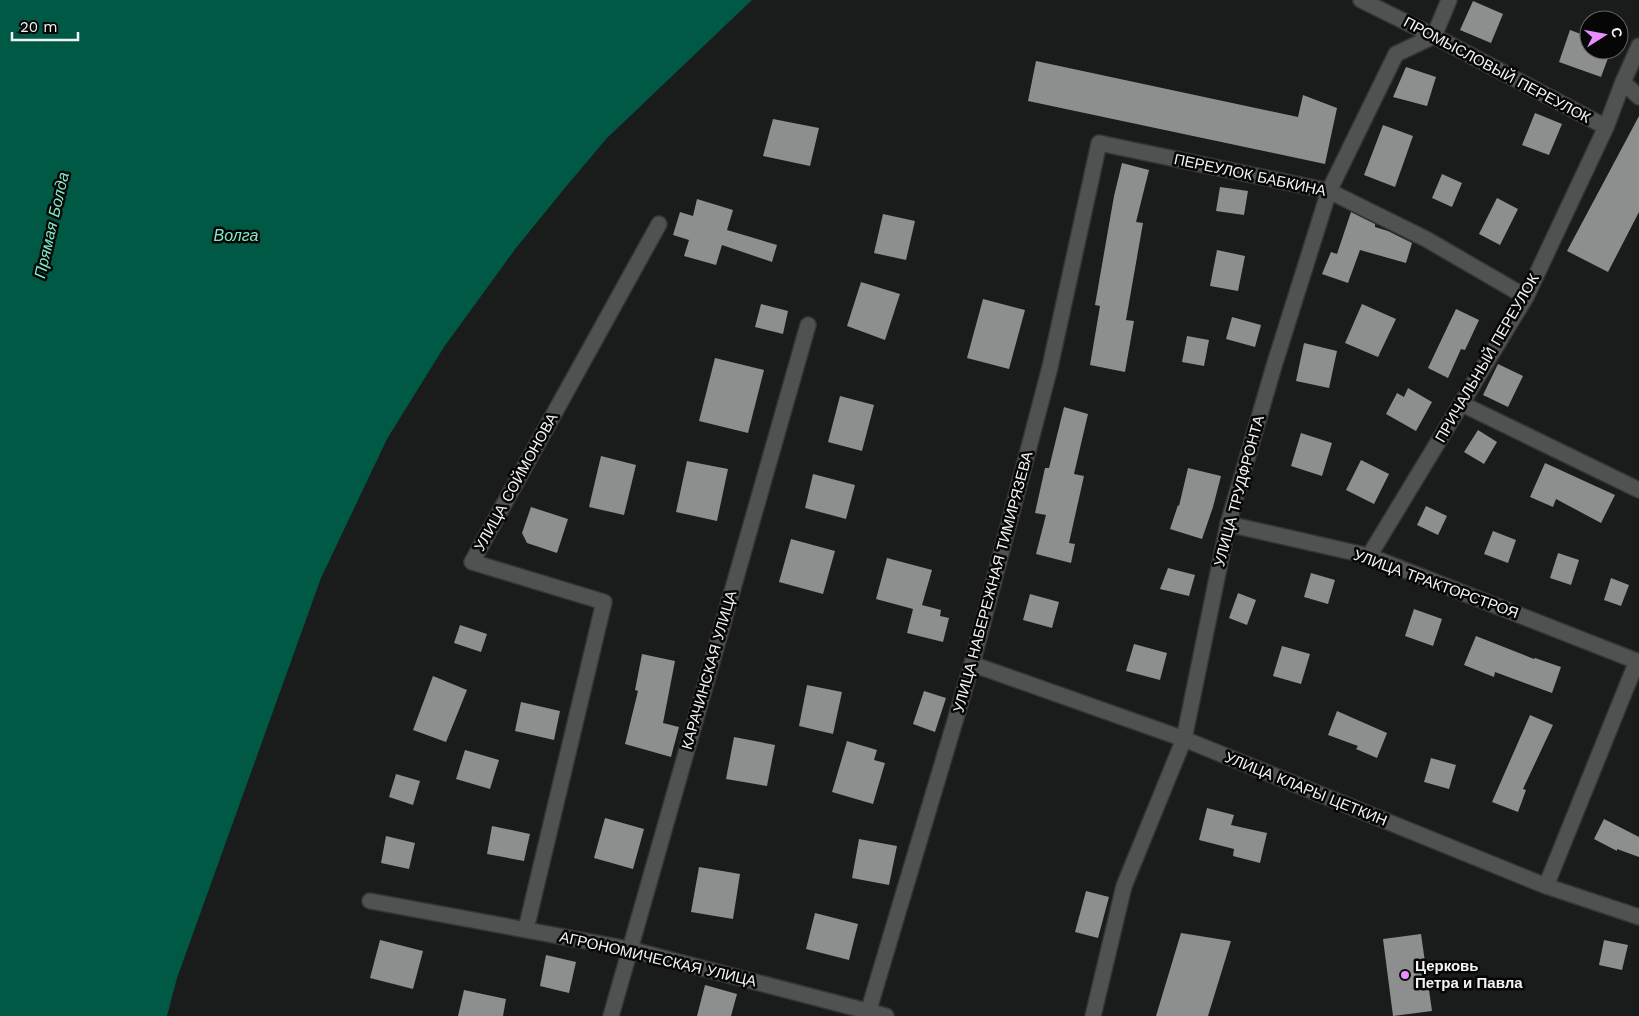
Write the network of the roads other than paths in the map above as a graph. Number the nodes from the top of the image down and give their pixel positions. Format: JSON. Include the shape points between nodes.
{"nodes":[{"id":1,"x":1361,"y":0,"type":"edge"},
{"id":2,"x":1449,"y":0,"type":"edge"},
{"id":3,"x":1434,"y":36,"type":"junction"},
{"id":4,"x":1639,"y":46,"type":"edge"},
{"id":5,"x":1623,"y":82,"type":"junction"},
{"id":6,"x":1639,"y":97,"type":"edge"},
{"id":7,"x":1606,"y":127,"type":"junction"},
{"id":8,"x":1099,"y":142,"type":"joint"},
{"id":9,"x":1329,"y":191,"type":"junction"},
{"id":10,"x":659,"y":224,"type":"dead end"},
{"id":11,"x":1526,"y":297,"type":"junction"},
{"id":12,"x":808,"y":325,"type":"dead end"},
{"id":13,"x":1462,"y":404,"type":"junction"},
{"id":14,"x":1639,"y":490,"type":"edge"},
{"id":15,"x":1228,"y":524,"type":"junction"},
{"id":16,"x":1368,"y":556,"type":"junction"},
{"id":17,"x":1638,"y":662,"type":"edge"},
{"id":18,"x":972,"y":664,"type":"junction"},
{"id":19,"x":1184,"y":739,"type":"junction"},
{"id":20,"x":1546,"y":886,"type":"junction"},
{"id":21,"x":370,"y":901,"type":"dead end"},
{"id":22,"x":1639,"y":917,"type":"edge"},
{"id":23,"x":526,"y":929,"type":"junction"},
{"id":24,"x":629,"y":949,"type":"junction"},
{"id":25,"x":867,"y":1014,"type":"edge"},
{"id":26,"x":611,"y":1016,"type":"edge"},
{"id":27,"x":886,"y":1016,"type":"edge"},
{"id":28,"x":1092,"y":1016,"type":"edge"}],
"edges":[{"from":1,"to":3,"type":"street","name":"ПРОМЫСЛОВЫЙ ПЕРЕУЛОК"},
{"from":2,"to":3,"type":"street"},
{"from":3,"to":7,"type":"street","name":"ПРОМЫСЛОВЫЙ ПЕРЕУЛОК"},
{"from":3,"to":9,"type":"street","name":"УЛИЦА ТРУДФРОНТА","via":[[1396,54]]},
{"from":4,"to":5,"type":"street","name":"ПРИЧАЛЬНЫЙ ПЕРЕУЛОК"},
{"from":5,"to":6,"type":"street"},
{"from":5,"to":7,"type":"street","name":"ПРИЧАЛЬНЫЙ ПЕРЕУЛОК"},
{"from":7,"to":11,"type":"street","name":"ПРИЧАЛЬНЫЙ ПЕРЕУЛОК"},
{"from":8,"to":9,"type":"street","name":"ПЕРЕУЛОК БАБКИНА"},
{"from":8,"to":18,"type":"street","name":"УЛИЦА НАБЕРЕЖНАЯ ТИМИРЯЗЕВА","via":[[1050,368]]},
{"from":9,"to":11,"type":"street","name":"ПЕРЕУЛОК БАБКИНА","via":[[1426,239]]},
{"from":9,"to":15,"type":"street","name":"УЛИЦА ТРУДФРОНТА"},
{"from":10,"to":23,"type":"street","name":"УЛИЦА СОЙМОНОВА","via":[[472,562],[604,602]]},
{"from":11,"to":13,"type":"street","name":"ПРИЧАЛЬНЫЙ ПЕРЕУЛОК"},
{"from":12,"to":24,"type":"street","name":"КАРАЧИНСКАЯ УЛИЦА"},
{"from":13,"to":14,"type":"street"},
{"from":13,"to":16,"type":"street","name":"ПРИЧАЛЬНЫЙ ПЕРЕУЛОК"},
{"from":15,"to":16,"type":"street","name":"УЛИЦА ТРАКТОРСТРОЯ"},
{"from":15,"to":19,"type":"street","name":"УЛИЦА ТРУДФРОНТА"},
{"from":16,"to":17,"type":"street","name":"УЛИЦА ТРАКТОРСТРОЯ"},
{"from":17,"to":20,"type":"street"},
{"from":18,"to":19,"type":"street","name":"УЛИЦА КЛАРЫ ЦЕТКИН"},
{"from":18,"to":25,"type":"street","name":"УЛИЦА НАБЕРЕЖНАЯ ТИМИРЯЗЕВА"},
{"from":19,"to":20,"type":"street","name":"УЛИЦА КЛАРЫ ЦЕТКИН"},
{"from":19,"to":28,"type":"street","name":"УЛИЦА ТРУДФРОНТА","via":[[1124,886]]},
{"from":20,"to":22,"type":"street","name":"УЛИЦА КЛАРЫ ЦЕТКИН"},
{"from":21,"to":23,"type":"street","name":"АГРОНОМИЧЕСКАЯ УЛИЦА"},
{"from":23,"to":24,"type":"street","name":"АГРОНОМИЧЕСКАЯ УЛИЦА"},
{"from":24,"to":25,"type":"street","name":"АГРОНОМИЧЕСКАЯ УЛИЦА"},
{"from":24,"to":26,"type":"street","name":"КАРАЧИНСКАЯ УЛИЦА"},
{"from":25,"to":27,"type":"street","name":"АГРОНОМИЧЕСКАЯ УЛИЦА"}]}
